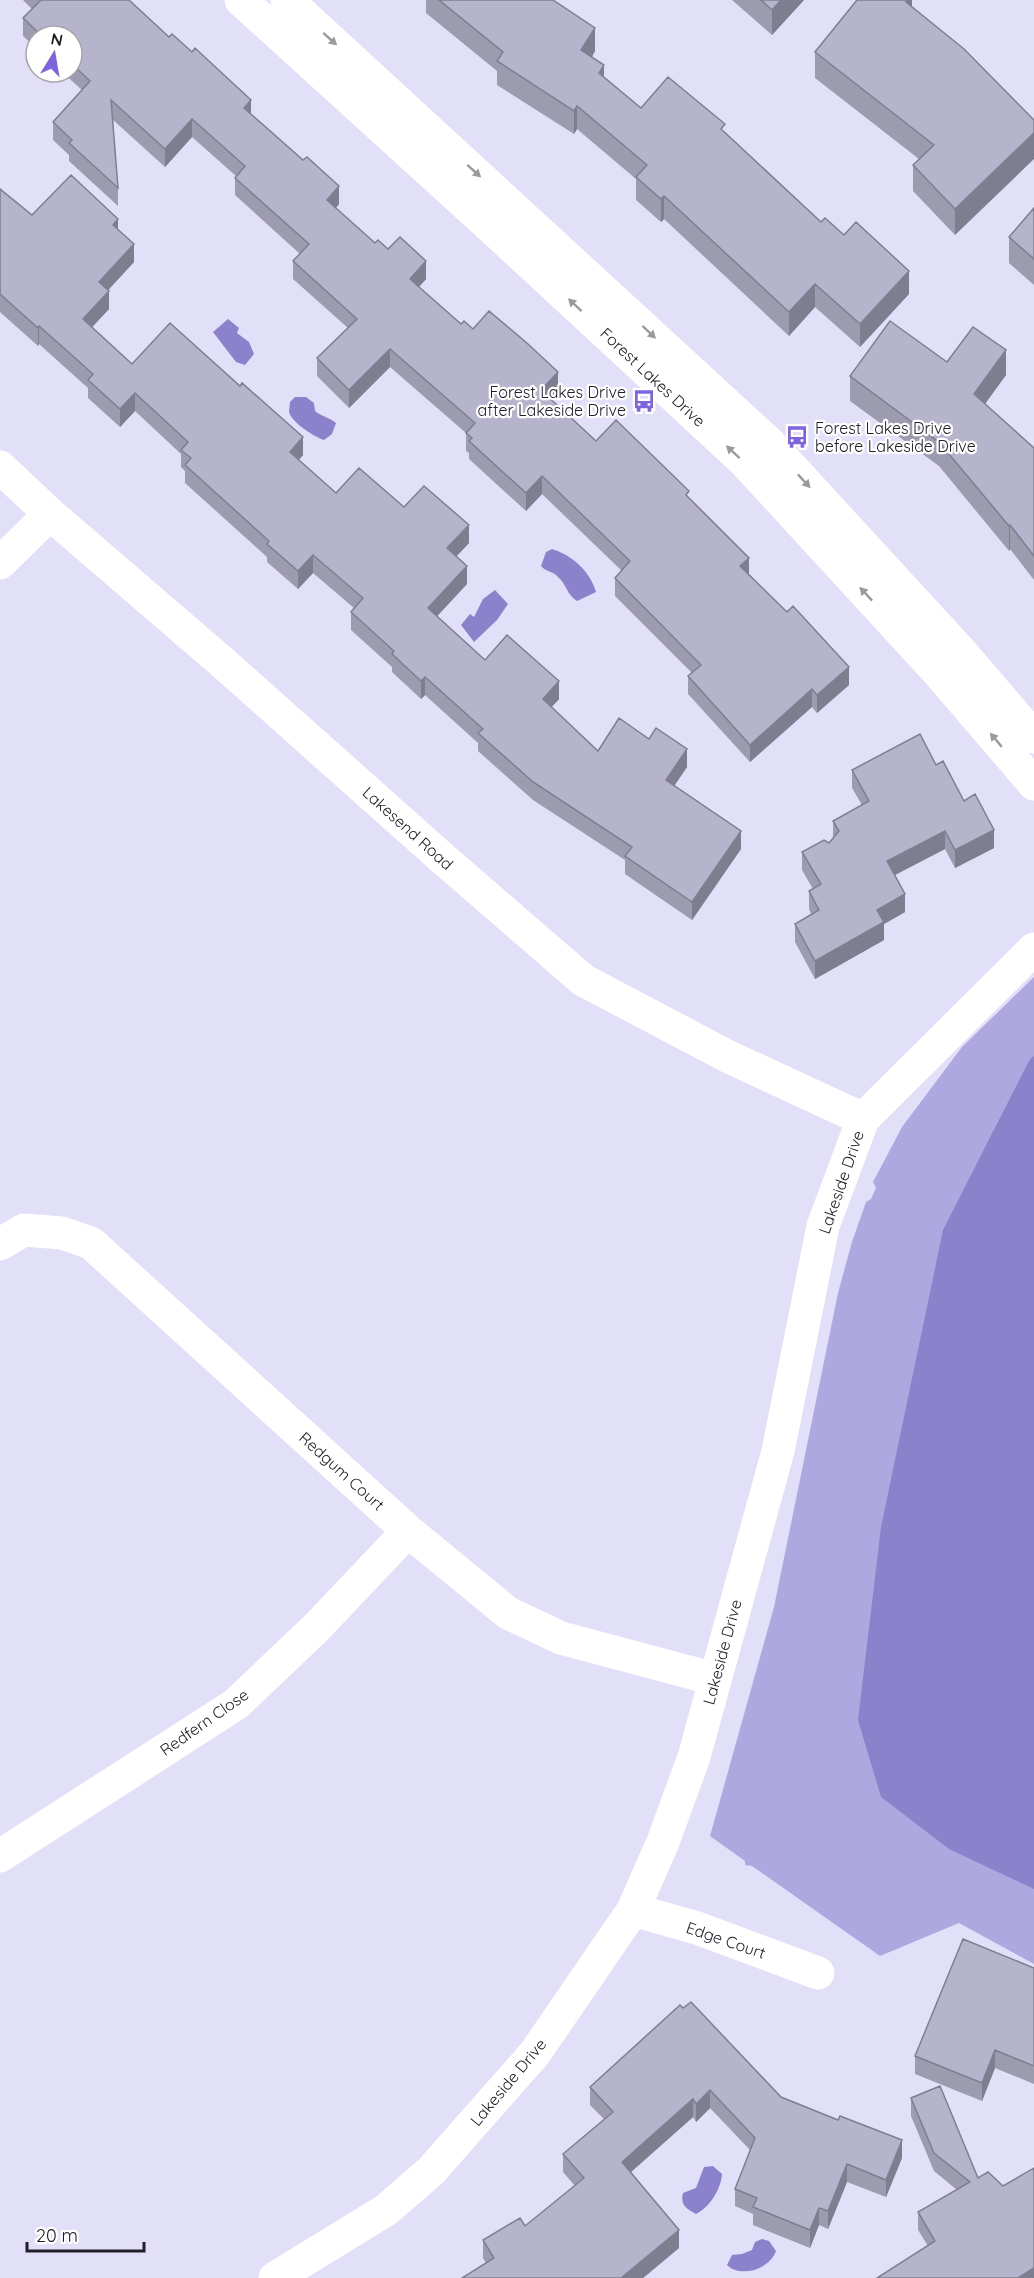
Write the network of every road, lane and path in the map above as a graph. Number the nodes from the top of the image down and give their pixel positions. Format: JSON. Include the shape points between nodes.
{"nodes":[{"id":1,"x":241,"y":0,"type":"edge"},
{"id":2,"x":287,"y":0,"type":"edge"},
{"id":3,"x":0,"y":467,"type":"edge"},
{"id":4,"x":50,"y":514,"type":"junction"},
{"id":5,"x":0,"y":563,"type":"edge"},
{"id":6,"x":1034,"y":737,"type":"edge"},
{"id":7,"x":1034,"y":784,"type":"edge"},
{"id":8,"x":1034,"y":949,"type":"edge"},
{"id":9,"x":863,"y":1119,"type":"junction"},
{"id":10,"x":0,"y":1244,"type":"edge"},
{"id":11,"x":408,"y":1531,"type":"junction"},
{"id":12,"x":715,"y":1679,"type":"junction"},
{"id":13,"x":0,"y":1856,"type":"edge"},
{"id":14,"x":633,"y":1910,"type":"junction"},
{"id":15,"x":818,"y":1973,"type":"dead end"},
{"id":16,"x":275,"y":2278,"type":"edge"}],
"edges":[{"from":7,"to":1,"type":"street","name":"Forest Lakes Drive","one_way":true,"via":[[938,672],[746,463]]},
{"from":2,"to":6,"type":"street","name":"Forest Lakes Drive","one_way":true,"via":[[769,443]]},
{"from":3,"to":4,"type":"street","name":"Lakesend Road"},
{"from":4,"to":5,"type":"street"},
{"from":4,"to":9,"type":"street","name":"Lakesend Road","via":[[583,980],[727,1056]]},
{"from":8,"to":9,"type":"street","name":"Lakeside Drive"},
{"from":9,"to":12,"type":"street","name":"Lakeside Drive","via":[[823,1226],[778,1451]]},
{"from":10,"to":11,"type":"street","name":"Redgum Court","via":[[24,1230],[62,1233],[91,1243]]},
{"from":11,"to":12,"type":"street","name":"Redgum Court","via":[[508,1613],[561,1638]]},
{"from":11,"to":13,"type":"street","name":"Redfern Close","via":[[317,1627],[236,1704]]},
{"from":12,"to":14,"type":"street","name":"Lakeside Drive","via":[[694,1757]]},
{"from":14,"to":15,"type":"street","name":"Edge Court","via":[[697,1928]]},
{"from":14,"to":16,"type":"street","name":"Lakeside Drive","via":[[535,2053],[431,2170],[386,2210]]}]}
